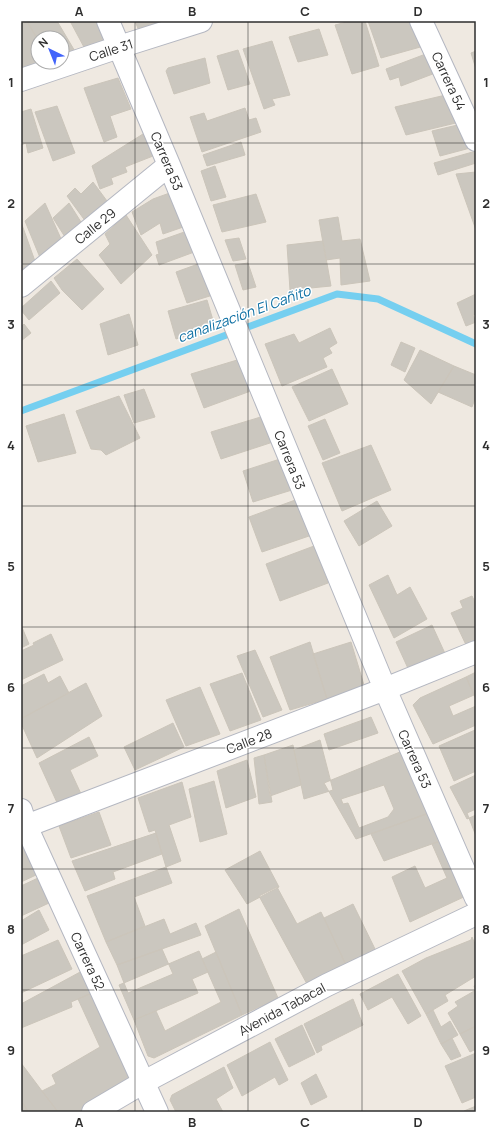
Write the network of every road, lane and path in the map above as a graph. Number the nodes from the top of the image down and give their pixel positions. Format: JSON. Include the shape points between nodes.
{"nodes":[{"id":1,"x":108,"y":21,"type":"edge"},
{"id":2,"x":201,"y":21,"type":"edge"},
{"id":3,"x":421,"y":21,"type":"edge"},
{"id":4,"x":119,"y":47,"type":"junction"},
{"id":5,"x":21,"y":80,"type":"edge"},
{"id":6,"x":476,"y":140,"type":"edge"},
{"id":7,"x":170,"y":165,"type":"junction"},
{"id":8,"x":21,"y":286,"type":"edge"},
{"id":9,"x":476,"y":652,"type":"edge"},
{"id":10,"x":384,"y":689,"type":"junction"},
{"id":11,"x":23,"y":821,"type":"edge"},
{"id":12,"x":476,"y":898,"type":"edge"},
{"id":13,"x":476,"y":914,"type":"edge"},
{"id":14,"x":144,"y":1082,"type":"junction"},
{"id":15,"x":93,"y":1112,"type":"edge"},
{"id":16,"x":157,"y":1112,"type":"edge"}],
"edges":[{"from":1,"to":4,"type":"street","name":"Carrera 53"},
{"from":2,"to":4,"type":"street","name":"Calle 31"},
{"from":3,"to":6,"type":"street","name":"Carrera 54"},
{"from":4,"to":5,"type":"street","name":"Calle 31"},
{"from":4,"to":7,"type":"street","name":"Carrera 53"},
{"from":7,"to":8,"type":"street","name":"Calle 29"},
{"from":7,"to":10,"type":"street","name":"Carrera 53"},
{"from":9,"to":10,"type":"street","name":"Calle 28"},
{"from":10,"to":11,"type":"street","name":"Calle 28"},
{"from":10,"to":12,"type":"street","name":"Carrera 53"},
{"from":11,"to":14,"type":"street","name":"Carrera 52"},
{"from":13,"to":14,"type":"street","name":"Avenida Tabacal","via":[[327,985]]},
{"from":14,"to":15,"type":"street","name":"Avenida Tabacal"},
{"from":14,"to":16,"type":"street","name":"Carrera 52"}]}
